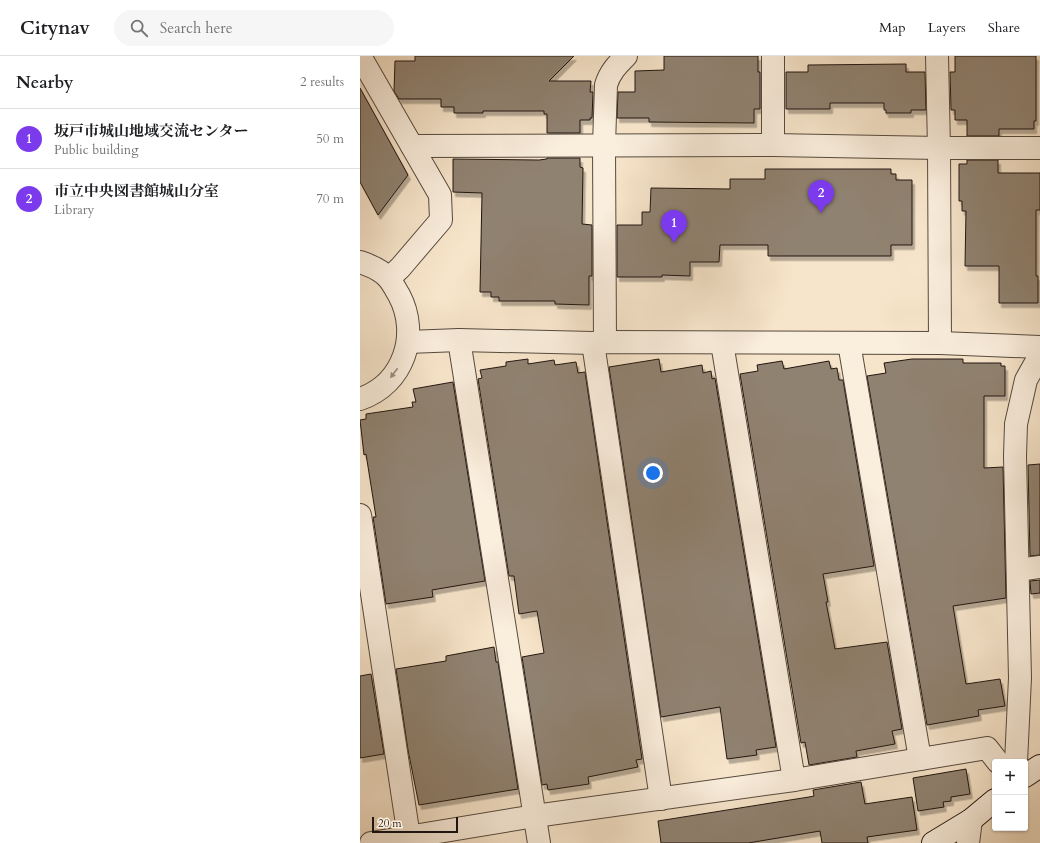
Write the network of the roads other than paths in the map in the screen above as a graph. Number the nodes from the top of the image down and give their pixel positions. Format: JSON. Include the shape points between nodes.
{"nodes":[{"id":1,"x":360,"y":56,"type":"edge"},
{"id":2,"x":626,"y":56,"type":"edge"},
{"id":3,"x":773,"y":56,"type":"edge"},
{"id":4,"x":937,"y":56,"type":"edge"},
{"id":5,"x":604,"y":145,"type":"junction"},
{"id":6,"x":773,"y":145,"type":"junction"},
{"id":7,"x":412,"y":146,"type":"junction"},
{"id":8,"x":939,"y":148,"type":"junction"},
{"id":9,"x":1040,"y":148,"type":"edge"},
{"id":10,"x":360,"y":262,"type":"edge"},
{"id":11,"x":389,"y":278,"type":"junction"},
{"id":12,"x":459,"y":340,"type":"junction"},
{"id":13,"x":408,"y":342,"type":"junction"},
{"id":14,"x":599,"y":343,"type":"junction"},
{"id":15,"x":722,"y":343,"type":"junction"},
{"id":16,"x":849,"y":343,"type":"junction"},
{"id":17,"x":940,"y":343,"type":"junction"},
{"id":18,"x":1040,"y":346,"type":"edge"},
{"id":19,"x":1040,"y":355,"type":"edge"},
{"id":20,"x":360,"y":399,"type":"edge"},
{"id":21,"x":360,"y":515,"type":"edge"},
{"id":22,"x":1040,"y":567,"type":"edge"},
{"id":23,"x":1018,"y":570,"type":"junction"},
{"id":24,"x":920,"y":759,"type":"junction"},
{"id":25,"x":996,"y":759,"type":"edge"},
{"id":26,"x":1016,"y":759,"type":"edge"},
{"id":27,"x":1040,"y":766,"type":"edge"},
{"id":28,"x":1028,"y":774,"type":"edge"},
{"id":29,"x":794,"y":780,"type":"junction"},
{"id":30,"x":661,"y":799,"type":"junction"},
{"id":31,"x":992,"y":802,"type":"edge"},
{"id":32,"x":534,"y":816,"type":"junction"},
{"id":33,"x":971,"y":820,"type":"junction"},
{"id":34,"x":409,"y":837,"type":"junction"},
{"id":35,"x":371,"y":843,"type":"edge"},
{"id":36,"x":539,"y":843,"type":"edge"},
{"id":37,"x":933,"y":843,"type":"edge"},
{"id":38,"x":968,"y":843,"type":"edge"}],
"edges":[{"from":1,"to":7,"type":"street"},
{"from":2,"to":5,"type":"street","via":[[609,76],[606,85]]},
{"from":3,"to":6,"type":"street"},
{"from":4,"to":8,"type":"street"},
{"from":5,"to":6,"type":"street"},
{"from":5,"to":7,"type":"street"},
{"from":5,"to":14,"type":"street"},
{"from":6,"to":8,"type":"street"},
{"from":7,"to":11,"type":"street","via":[[440,194],[441,220]]},
{"from":8,"to":9,"type":"street"},
{"from":8,"to":17,"type":"street"},
{"from":10,"to":11,"type":"street"},
{"from":11,"to":13,"type":"street","via":[[404,304]]},
{"from":12,"to":13,"type":"street"},
{"from":12,"to":14,"type":"street"},
{"from":12,"to":32,"type":"street"},
{"from":13,"to":20,"type":"street","one_way":true,"via":[[394,375],[376,391]]},
{"from":14,"to":15,"type":"street"},
{"from":14,"to":30,"type":"street"},
{"from":15,"to":16,"type":"street"},
{"from":15,"to":29,"type":"street"},
{"from":16,"to":17,"type":"street"},
{"from":16,"to":24,"type":"street"},
{"from":17,"to":18,"type":"street"},
{"from":19,"to":23,"type":"street","via":[[1026,380],[1016,424]]},
{"from":21,"to":34,"type":"street"},
{"from":22,"to":23,"type":"street"},
{"from":23,"to":26,"type":"street","via":[[1020,678]]},
{"from":24,"to":25,"type":"street","via":[[987,748]]},
{"from":24,"to":29,"type":"street"},
{"from":27,"to":28,"type":"street"},
{"from":29,"to":30,"type":"street"},
{"from":30,"to":32,"type":"street"},
{"from":31,"to":33,"type":"street"},
{"from":32,"to":34,"type":"street"},
{"from":32,"to":36,"type":"street"},
{"from":33,"to":37,"type":"street"},
{"from":33,"to":38,"type":"street"},
{"from":34,"to":35,"type":"street"}]}
